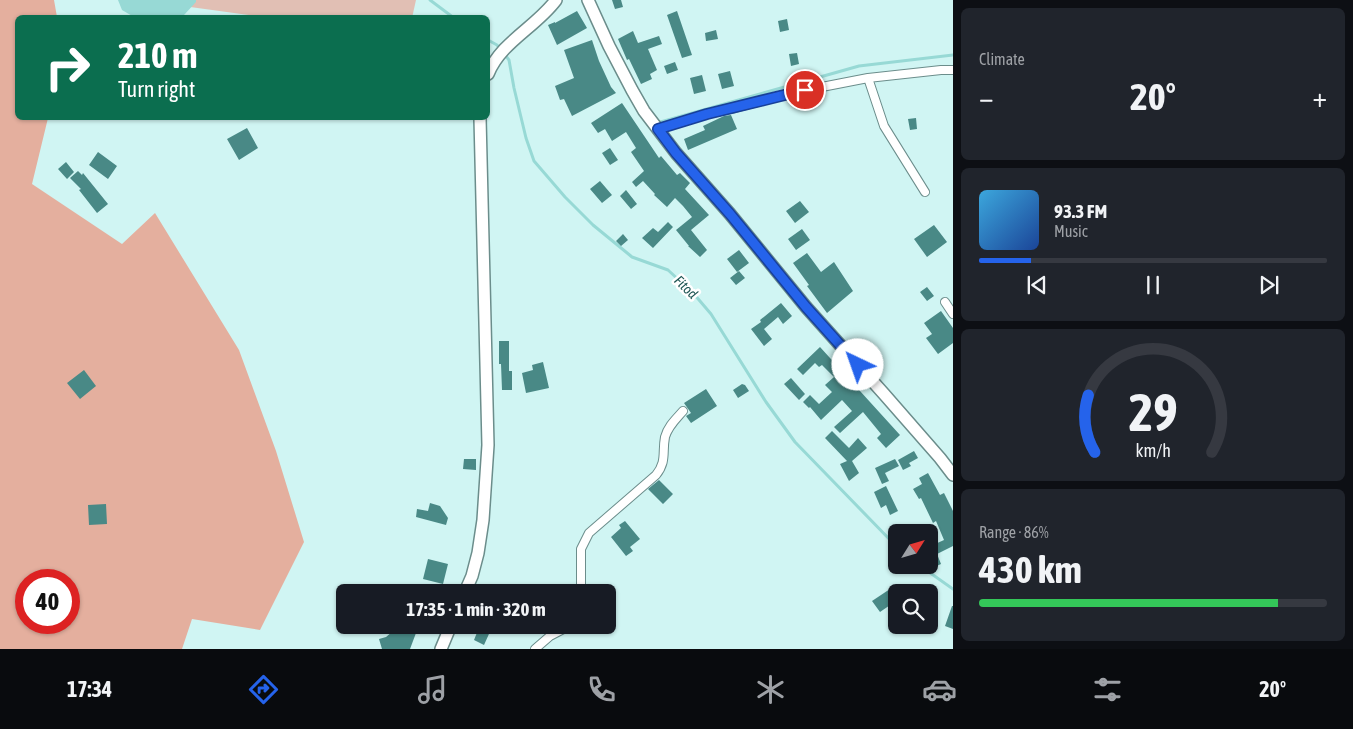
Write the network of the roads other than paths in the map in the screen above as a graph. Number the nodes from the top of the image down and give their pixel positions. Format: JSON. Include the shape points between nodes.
{"nodes":[{"id":1,"x":556,"y":0,"type":"edge"},
{"id":2,"x":588,"y":0,"type":"edge"},
{"id":3,"x":953,"y":70,"type":"edge"},
{"id":4,"x":490,"y":71,"type":"edge"},
{"id":5,"x":868,"y":78,"type":"junction"},
{"id":6,"x":480,"y":120,"type":"edge"},
{"id":7,"x":658,"y":129,"type":"junction"},
{"id":8,"x":925,"y":192,"type":"dead end"},
{"id":9,"x":945,"y":302,"type":"dead end"},
{"id":10,"x":953,"y":314,"type":"edge"},
{"id":11,"x":683,"y":411,"type":"dead end"},
{"id":12,"x":953,"y":475,"type":"edge"},
{"id":13,"x":468,"y":584,"type":"edge"},
{"id":14,"x":581,"y":584,"type":"edge"},
{"id":15,"x":447,"y":634,"type":"edge"},
{"id":16,"x":554,"y":634,"type":"edge"},
{"id":17,"x":441,"y":649,"type":"edge"},
{"id":18,"x":535,"y":649,"type":"edge"}],
"edges":[{"from":1,"to":4,"type":"main road","via":[[502,51]]},
{"from":2,"to":7,"type":"main road","via":[[632,90]]},
{"from":3,"to":5,"type":"street"},
{"from":5,"to":7,"type":"street","via":[[791,93]]},
{"from":5,"to":8,"type":"street","via":[[884,126]]},
{"from":6,"to":13,"type":"main road","via":[[488,446],[483,520]]},
{"from":7,"to":12,"type":"main road","via":[[806,307]]},
{"from":9,"to":10,"type":"street"},
{"from":11,"to":14,"type":"street","via":[[670,425],[665,438],[662,468],[589,532],[582,550]]},
{"from":15,"to":17,"type":"main road"},
{"from":16,"to":18,"type":"street"}]}
